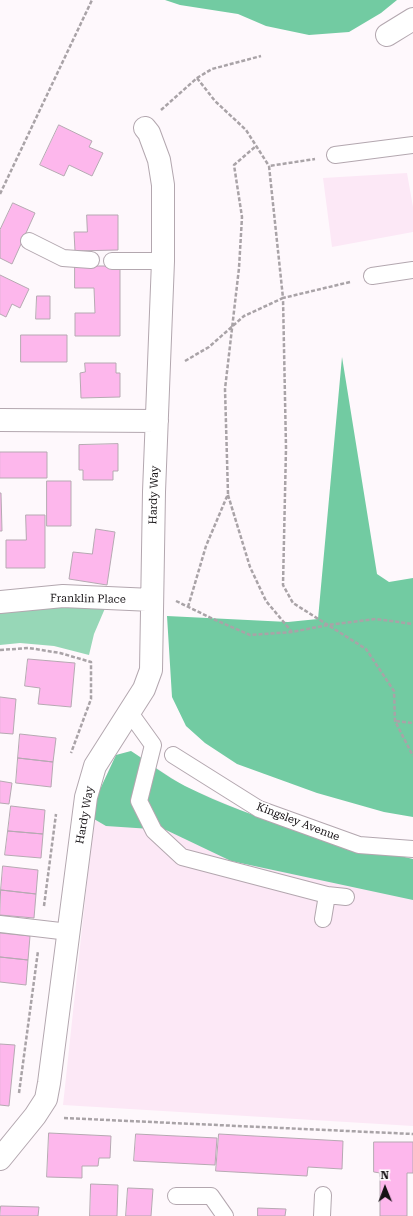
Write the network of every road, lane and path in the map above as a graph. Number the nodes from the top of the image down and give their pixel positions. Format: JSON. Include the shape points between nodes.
{"nodes":[{"id":1,"x":92,"y":0,"type":"edge"},
{"id":2,"x":413,"y":19,"type":"edge"},
{"id":3,"x":387,"y":35,"type":"dead end"},
{"id":4,"x":261,"y":56,"type":"dead end"},
{"id":5,"x":197,"y":78,"type":"junction"},
{"id":6,"x":147,"y":131,"type":"joint"},
{"id":7,"x":256,"y":146,"type":"junction"},
{"id":8,"x":413,"y":146,"type":"edge"},
{"id":9,"x":335,"y":155,"type":"joint"},
{"id":10,"x":269,"y":166,"type":"junction"},
{"id":11,"x":0,"y":194,"type":"edge"},
{"id":12,"x":29,"y":241,"type":"dead end"},
{"id":13,"x":91,"y":260,"type":"dead end"},
{"id":14,"x":112,"y":261,"type":"dead end"},
{"id":15,"x":163,"y":261,"type":"junction"},
{"id":16,"x":413,"y":270,"type":"edge"},
{"id":17,"x":372,"y":276,"type":"joint"},
{"id":18,"x":283,"y":298,"type":"junction"},
{"id":19,"x":233,"y":326,"type":"junction"},
{"id":20,"x":159,"y":369,"type":"junction"},
{"id":21,"x":0,"y":420,"type":"edge"},
{"id":22,"x":157,"y":421,"type":"junction"},
{"id":23,"x":228,"y":494,"type":"junction"},
{"id":24,"x":152,"y":595,"type":"junction"},
{"id":25,"x":0,"y":602,"type":"edge"},
{"id":26,"x":188,"y":607,"type":"junction"},
{"id":27,"x":413,"y":624,"type":"edge"},
{"id":28,"x":328,"y":625,"type":"junction"},
{"id":29,"x":292,"y":632,"type":"junction"},
{"id":30,"x":0,"y":650,"type":"edge"},
{"id":31,"x":130,"y":713,"type":"junction"},
{"id":32,"x":395,"y":722,"type":"junction"},
{"id":33,"x":413,"y":722,"type":"edge"},
{"id":34,"x":173,"y":755,"type":"dead end"},
{"id":35,"x":413,"y":756,"type":"edge"},
{"id":36,"x":70,"y":759,"type":"dead end"},
{"id":37,"x":57,"y":811,"type":"dead end"},
{"id":38,"x":413,"y":849,"type":"edge"},
{"id":39,"x":327,"y":895,"type":"junction"},
{"id":40,"x":346,"y":897,"type":"dead end"},
{"id":41,"x":323,"y":919,"type":"dead end"},
{"id":42,"x":0,"y":924,"type":"edge"},
{"id":43,"x":41,"y":929,"type":"junction"},
{"id":44,"x":69,"y":932,"type":"junction"},
{"id":45,"x":35,"y":1116,"type":"junction"},
{"id":46,"x":413,"y":1134,"type":"edge"},
{"id":47,"x":0,"y":1159,"type":"edge"},
{"id":48,"x":323,"y":1195,"type":"dead end"},
{"id":49,"x":176,"y":1196,"type":"dead end"},
{"id":50,"x":225,"y":1216,"type":"edge"},
{"id":51,"x":322,"y":1216,"type":"edge"}],
"edges":[{"from":1,"to":11,"type":"path"},
{"from":2,"to":3,"type":"street"},
{"from":4,"to":5,"type":"path","via":[[212,69]]},
{"from":5,"to":6,"type":"path","via":[[159,111]]},
{"from":5,"to":7,"type":"path","via":[[215,101],[246,130]]},
{"from":6,"to":15,"type":"street","name":"Hardy Way","via":[[160,160],[163,185]]},
{"from":7,"to":10,"type":"path"},
{"from":7,"to":19,"type":"path","via":[[234,165],[242,217]]},
{"from":8,"to":9,"type":"lane"},
{"from":9,"to":10,"type":"path"},
{"from":10,"to":18,"type":"path"},
{"from":12,"to":13,"type":"lane","via":[[63,258]]},
{"from":14,"to":15,"type":"lane"},
{"from":15,"to":20,"type":"street","name":"Hardy Way"},
{"from":16,"to":17,"type":"lane"},
{"from":17,"to":18,"type":"path"},
{"from":18,"to":19,"type":"path","via":[[244,316]]},
{"from":18,"to":28,"type":"path","via":[[286,448],[283,585],[294,603]]},
{"from":19,"to":20,"type":"path","via":[[209,347],[175,367]]},
{"from":19,"to":23,"type":"path","via":[[225,389]]},
{"from":20,"to":22,"type":"street","name":"Hardy Way"},
{"from":21,"to":22,"type":"street"},
{"from":22,"to":24,"type":"street","name":"Hardy Way"},
{"from":23,"to":26,"type":"path","via":[[206,546]]},
{"from":23,"to":29,"type":"path","via":[[250,567],[266,601]]},
{"from":24,"to":25,"type":"street","name":"Franklin Place","via":[[63,596]]},
{"from":24,"to":26,"type":"path"},
{"from":24,"to":31,"type":"street","name":"Hardy Way","via":[[151,670],[144,690]]},
{"from":26,"to":29,"type":"path","via":[[250,635]]},
{"from":27,"to":28,"type":"path","via":[[376,619]]},
{"from":28,"to":29,"type":"path"},
{"from":28,"to":32,"type":"path","via":[[366,649],[394,691]]},
{"from":30,"to":36,"type":"path","via":[[29,648],[91,662],[91,700]]},
{"from":31,"to":39,"type":"lane","via":[[153,745],[139,801],[154,831],[182,857]]},
{"from":31,"to":44,"type":"street","name":"Hardy Way","via":[[95,766],[86,797]]},
{"from":32,"to":33,"type":"path"},
{"from":32,"to":35,"type":"path"},
{"from":34,"to":38,"type":"lane","name":"Kingsley Avenue","via":[[259,809],[359,845]]},
{"from":37,"to":43,"type":"path"},
{"from":39,"to":40,"type":"lane"},
{"from":39,"to":41,"type":"lane"},
{"from":42,"to":43,"type":"lane"},
{"from":43,"to":44,"type":"lane"},
{"from":43,"to":45,"type":"path","via":[[16,1111]]},
{"from":44,"to":45,"type":"street","name":"Hardy Way","via":[[49,1083],[46,1099]]},
{"from":45,"to":46,"type":"path"},
{"from":45,"to":47,"type":"street","name":"Hardy Way"},
{"from":48,"to":51,"type":"lane"},
{"from":49,"to":50,"type":"lane","via":[[211,1196]]}]}
